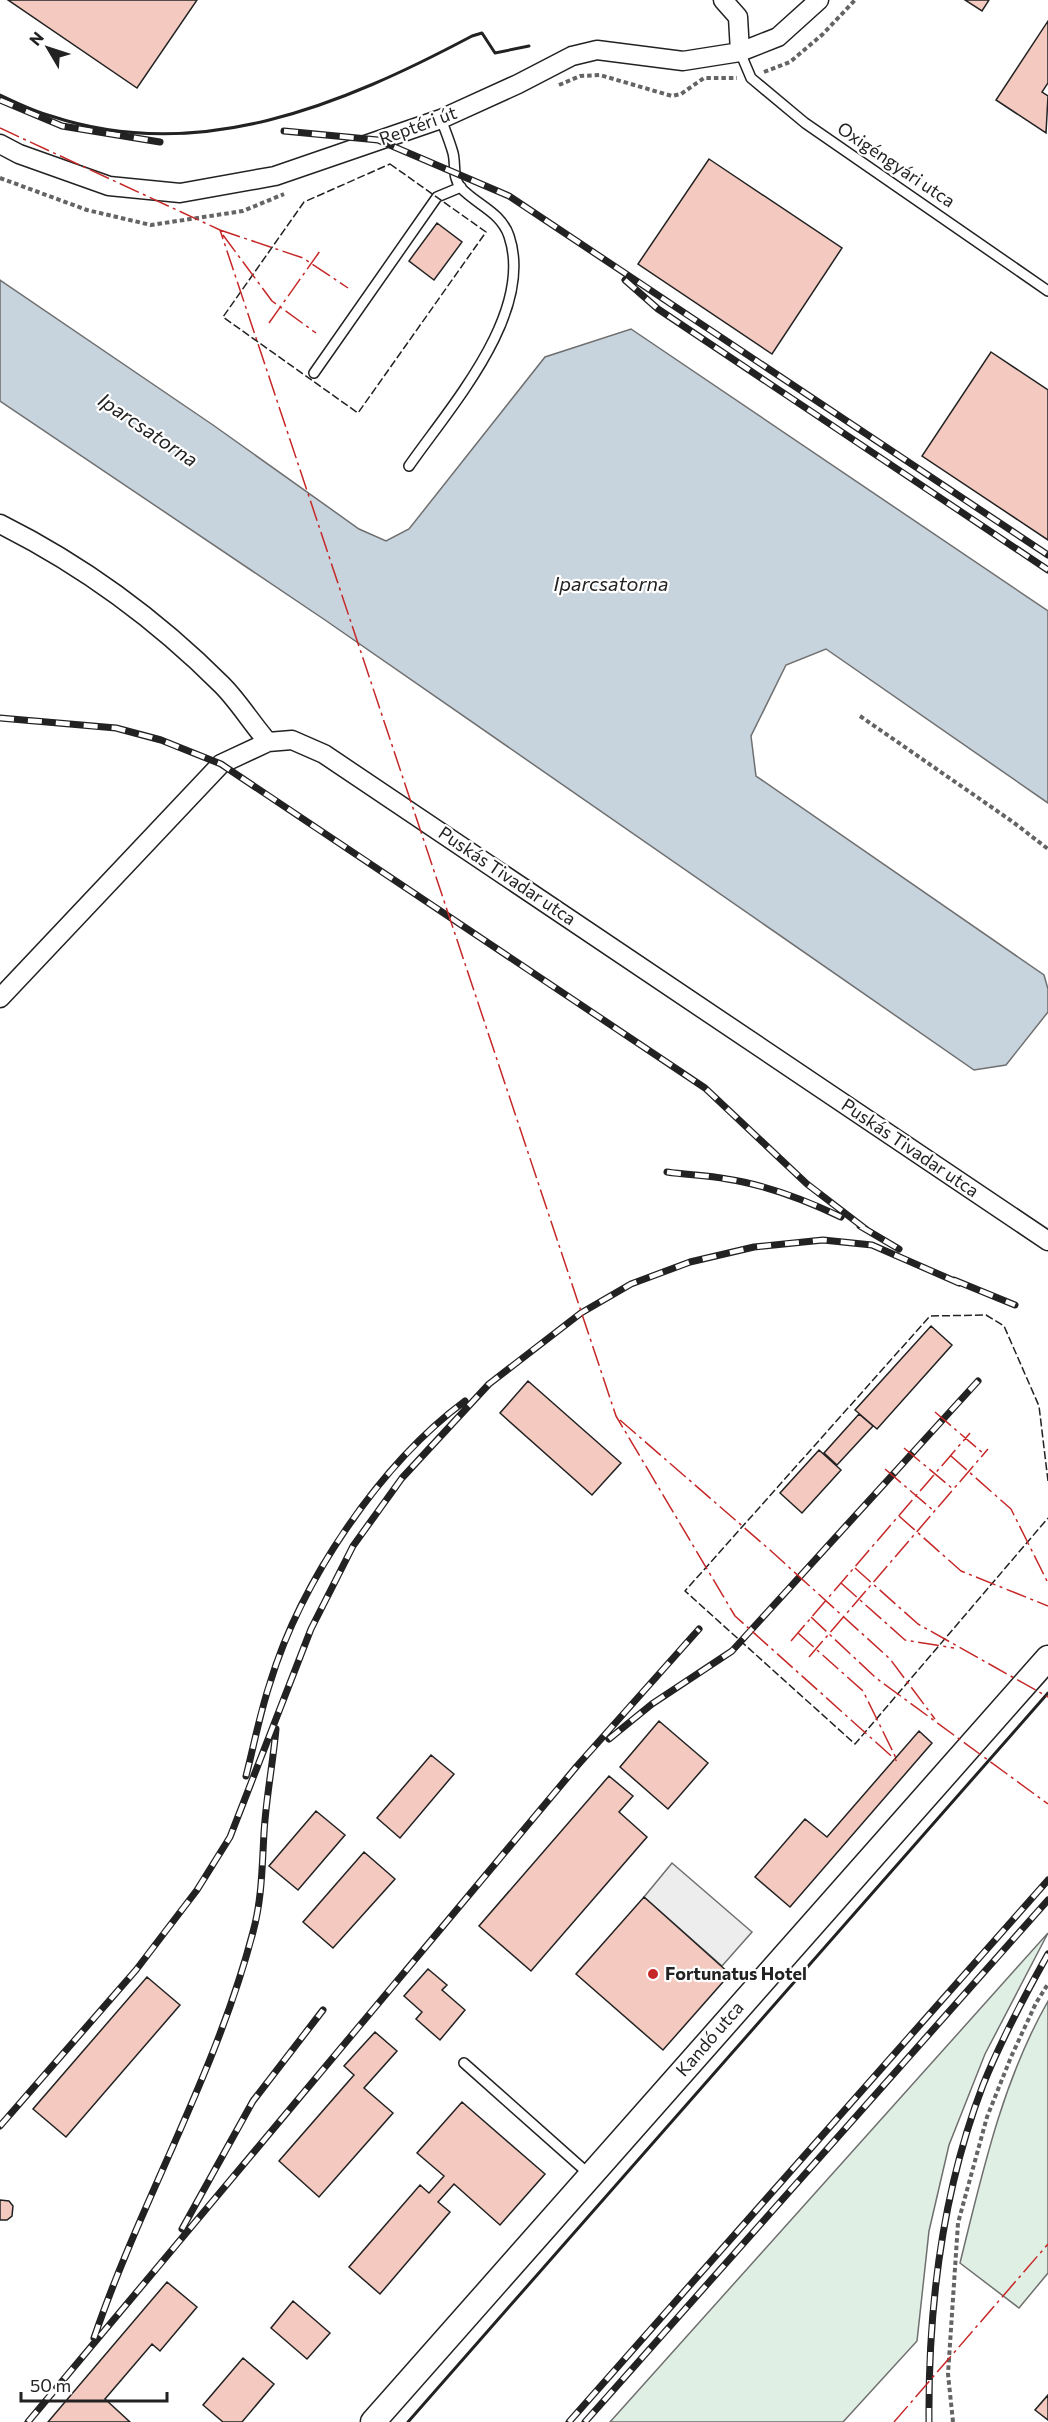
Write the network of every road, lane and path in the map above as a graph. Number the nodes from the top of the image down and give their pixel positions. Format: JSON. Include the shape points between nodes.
{"nodes":[{"id":1,"x":723,"y":0,"type":"edge"},
{"id":2,"x":819,"y":0,"type":"edge"},
{"id":3,"x":740,"y":52,"type":"junction"},
{"id":4,"x":441,"y":119,"type":"junction"},
{"id":5,"x":0,"y":144,"type":"edge"},
{"id":6,"x":460,"y":187,"type":"junction"},
{"id":7,"x":1048,"y":291,"type":"edge"},
{"id":8,"x":314,"y":373,"type":"dead end"},
{"id":9,"x":409,"y":466,"type":"dead end"},
{"id":10,"x":0,"y":524,"type":"edge"},
{"id":11,"x":860,"y":716,"type":"dead end"},
{"id":12,"x":268,"y":742,"type":"junction"},
{"id":13,"x":1048,"y":849,"type":"edge"},
{"id":14,"x":0,"y":998,"type":"edge"},
{"id":15,"x":1048,"y":1241,"type":"edge"},
{"id":16,"x":1048,"y":1658,"type":"edge"},
{"id":17,"x":1048,"y":1984,"type":"edge"},
{"id":18,"x":464,"y":2063,"type":"dead end"},
{"id":19,"x":590,"y":2175,"type":"junction"},
{"id":20,"x":374,"y":2422,"type":"edge"},
{"id":21,"x":953,"y":2422,"type":"edge"}],
"edges":[{"from":1,"to":3,"type":"street","via":[[738,17]]},
{"from":2,"to":3,"type":"street","name":"Reptéri út","via":[[778,37]]},
{"from":3,"to":4,"type":"street","name":"Reptéri út","via":[[682,62],[597,50],[572,56]]},
{"from":3,"to":7,"type":"lane","name":"Oxigéngyári utca","via":[[751,78],[805,123]]},
{"from":4,"to":5,"type":"street","name":"Reptéri út","via":[[275,176],[180,193],[109,186]]},
{"from":4,"to":6,"type":"lane"},
{"from":6,"to":8,"type":"lane","via":[[437,197]]},
{"from":6,"to":9,"type":"lane","via":[[498,217],[509,236],[512,284],[504,321],[488,352]]},
{"from":10,"to":12,"type":"street","via":[[45,546],[159,626],[224,687]]},
{"from":11,"to":13,"type":"path"},
{"from":12,"to":14,"type":"street","name":"Puskás Tivadar utca","via":[[221,764]]},
{"from":12,"to":15,"type":"street","name":"Puskás Tivadar utca","via":[[292,740],[324,754]]},
{"from":16,"to":19,"type":"street","name":"Kandó utca"},
{"from":17,"to":21,"type":"path","via":[[987,2117],[958,2223],[948,2374]]},
{"from":18,"to":19,"type":"lane"},
{"from":19,"to":20,"type":"street","name":"Kandó utca"}]}
